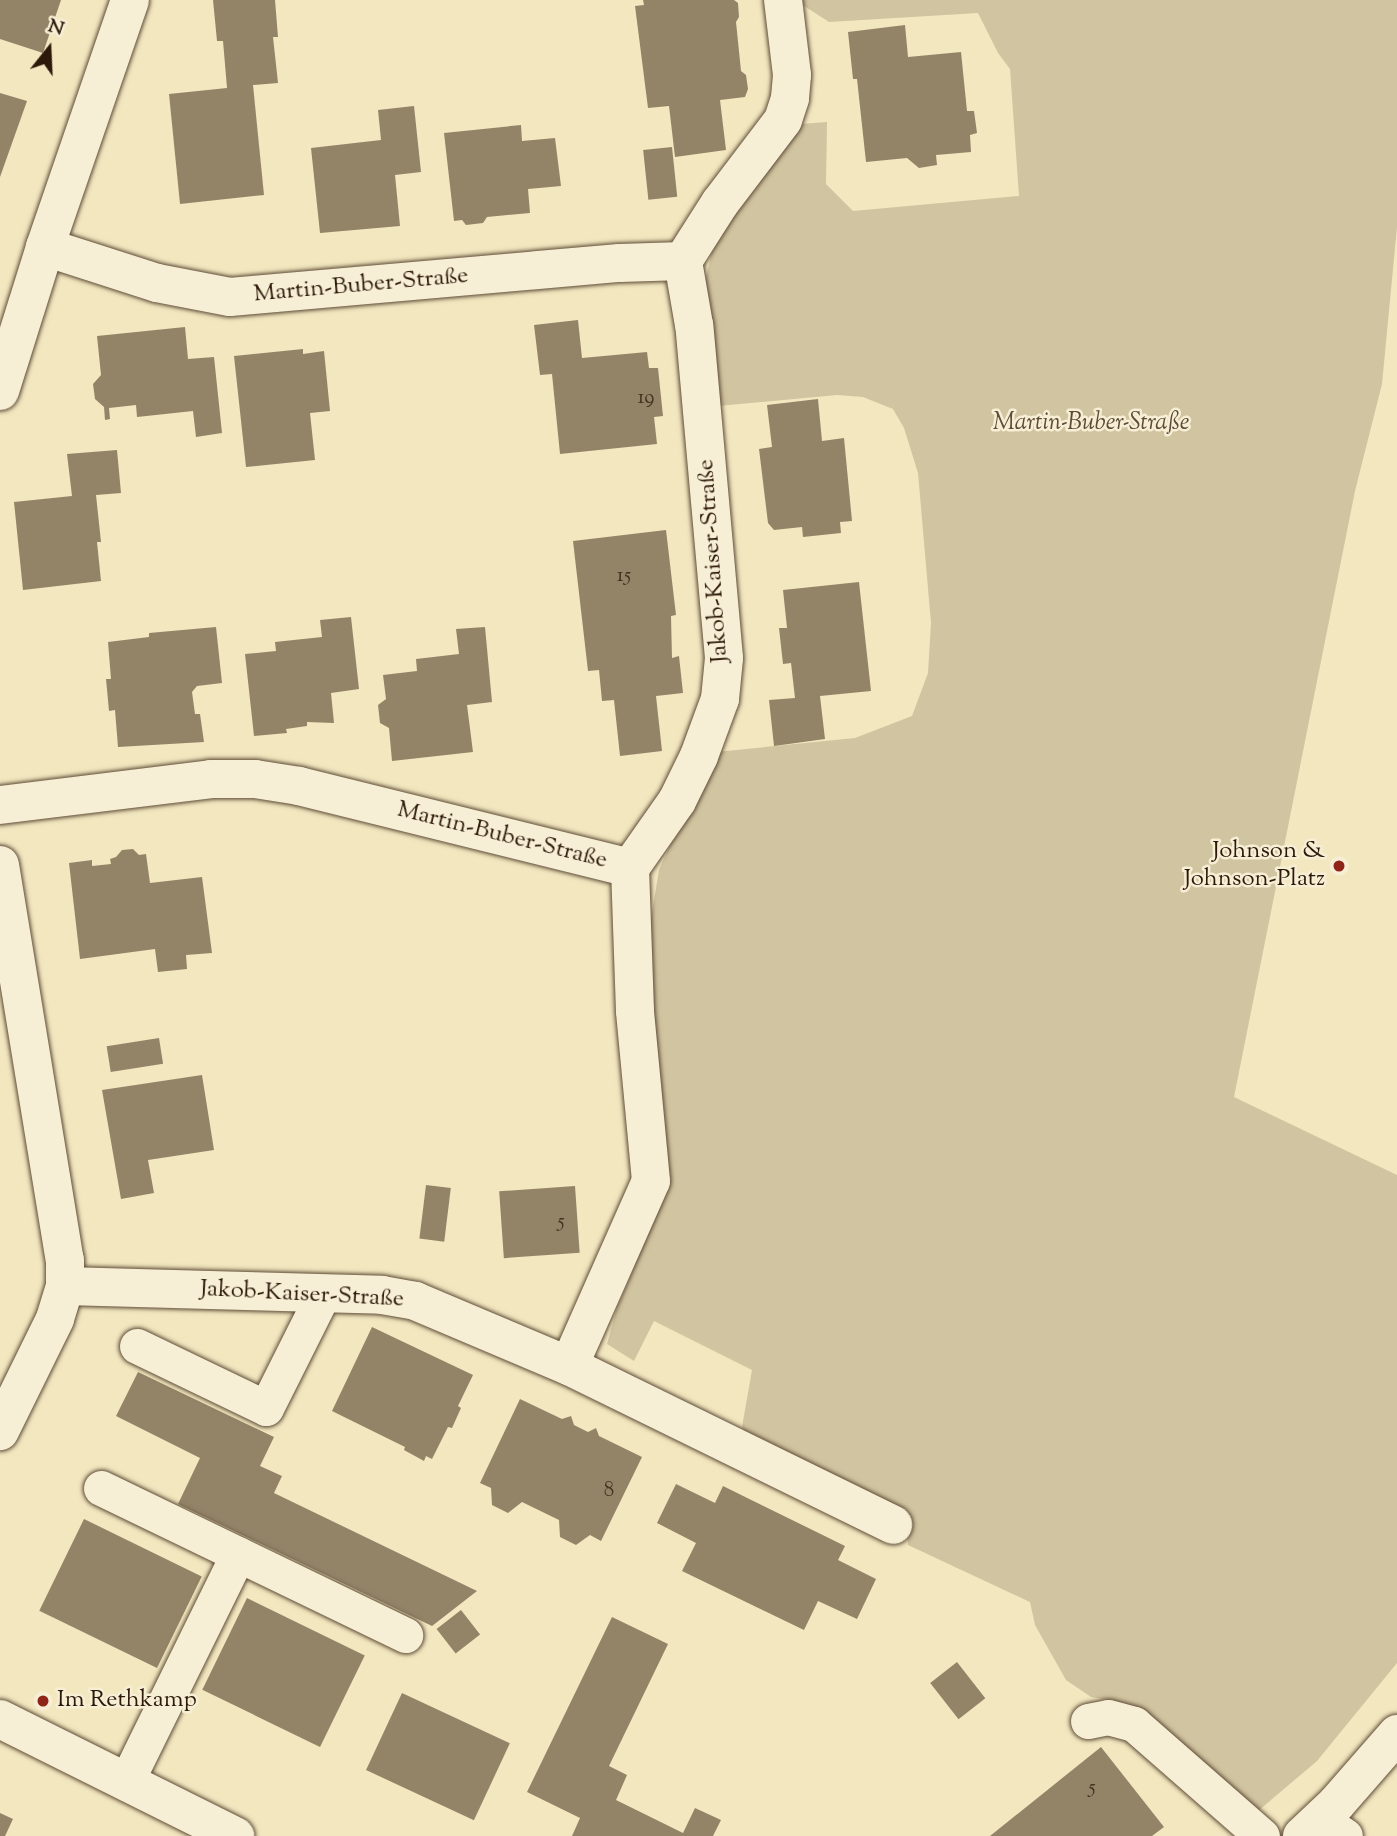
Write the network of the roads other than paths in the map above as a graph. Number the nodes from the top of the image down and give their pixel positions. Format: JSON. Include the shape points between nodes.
{"nodes":[{"id":1,"x":130,"y":0,"type":"edge"},
{"id":2,"x":783,"y":0,"type":"edge"},
{"id":3,"x":45,"y":247,"type":"junction"},
{"id":4,"x":683,"y":261,"type":"junction"},
{"id":5,"x":0,"y":391,"type":"edge"},
{"id":6,"x":0,"y":805,"type":"edge"},
{"id":7,"x":0,"y":864,"type":"edge"},
{"id":8,"x":630,"y":868,"type":"junction"},
{"id":9,"x":65,"y":1286,"type":"junction"},
{"id":10,"x":324,"y":1292,"type":"junction"},
{"id":11,"x":137,"y":1346,"type":"dead end"},
{"id":12,"x":569,"y":1366,"type":"junction"},
{"id":13,"x":0,"y":1431,"type":"edge"},
{"id":14,"x":101,"y":1488,"type":"dead end"},
{"id":15,"x":893,"y":1525,"type":"dead end"},
{"id":16,"x":238,"y":1554,"type":"junction"},
{"id":17,"x":405,"y":1634,"type":"dead end"},
{"id":18,"x":0,"y":1719,"type":"edge"},
{"id":19,"x":1088,"y":1721,"type":"dead end"},
{"id":20,"x":1397,"y":1734,"type":"edge"},
{"id":21,"x":126,"y":1782,"type":"junction"},
{"id":22,"x":1322,"y":1830,"type":"edge"},
{"id":23,"x":235,"y":1836,"type":"edge"},
{"id":24,"x":1262,"y":1836,"type":"edge"}],
"edges":[{"from":1,"to":3,"type":"street"},
{"from":2,"to":4,"type":"street","via":[[792,75],[783,120]]},
{"from":3,"to":4,"type":"street","name":"Martin-Buber-Straße","via":[[157,283],[230,297],[620,262]]},
{"from":3,"to":5,"type":"street"},
{"from":4,"to":8,"type":"street","name":"Jakob-Kaiser-Straße","via":[[694,325],[724,658],[720,699],[699,756],[677,801]]},
{"from":6,"to":8,"type":"street","name":"Martin-Buber-Straße","via":[[211,779],[255,779]]},
{"from":7,"to":9,"type":"street","via":[[62,1227]]},
{"from":8,"to":12,"type":"street","via":[[635,1011],[651,1181]]},
{"from":9,"to":10,"type":"street","name":"Jakob-Kaiser-Straße"},
{"from":9,"to":13,"type":"street","via":[[46,1338]]},
{"from":10,"to":11,"type":"lane","via":[[266,1408]]},
{"from":10,"to":12,"type":"street","name":"Jakob-Kaiser-Straße","via":[[382,1294],[415,1301]]},
{"from":12,"to":15,"type":"street","name":"Jakob-Kaiser-Straße"},
{"from":14,"to":16,"type":"lane"},
{"from":16,"to":17,"type":"lane"},
{"from":16,"to":21,"type":"lane"},
{"from":18,"to":21,"type":"street"},
{"from":19,"to":24,"type":"lane","via":[[1108,1717],[1135,1724]]},
{"from":20,"to":22,"type":"street"},
{"from":21,"to":23,"type":"street"}]}
